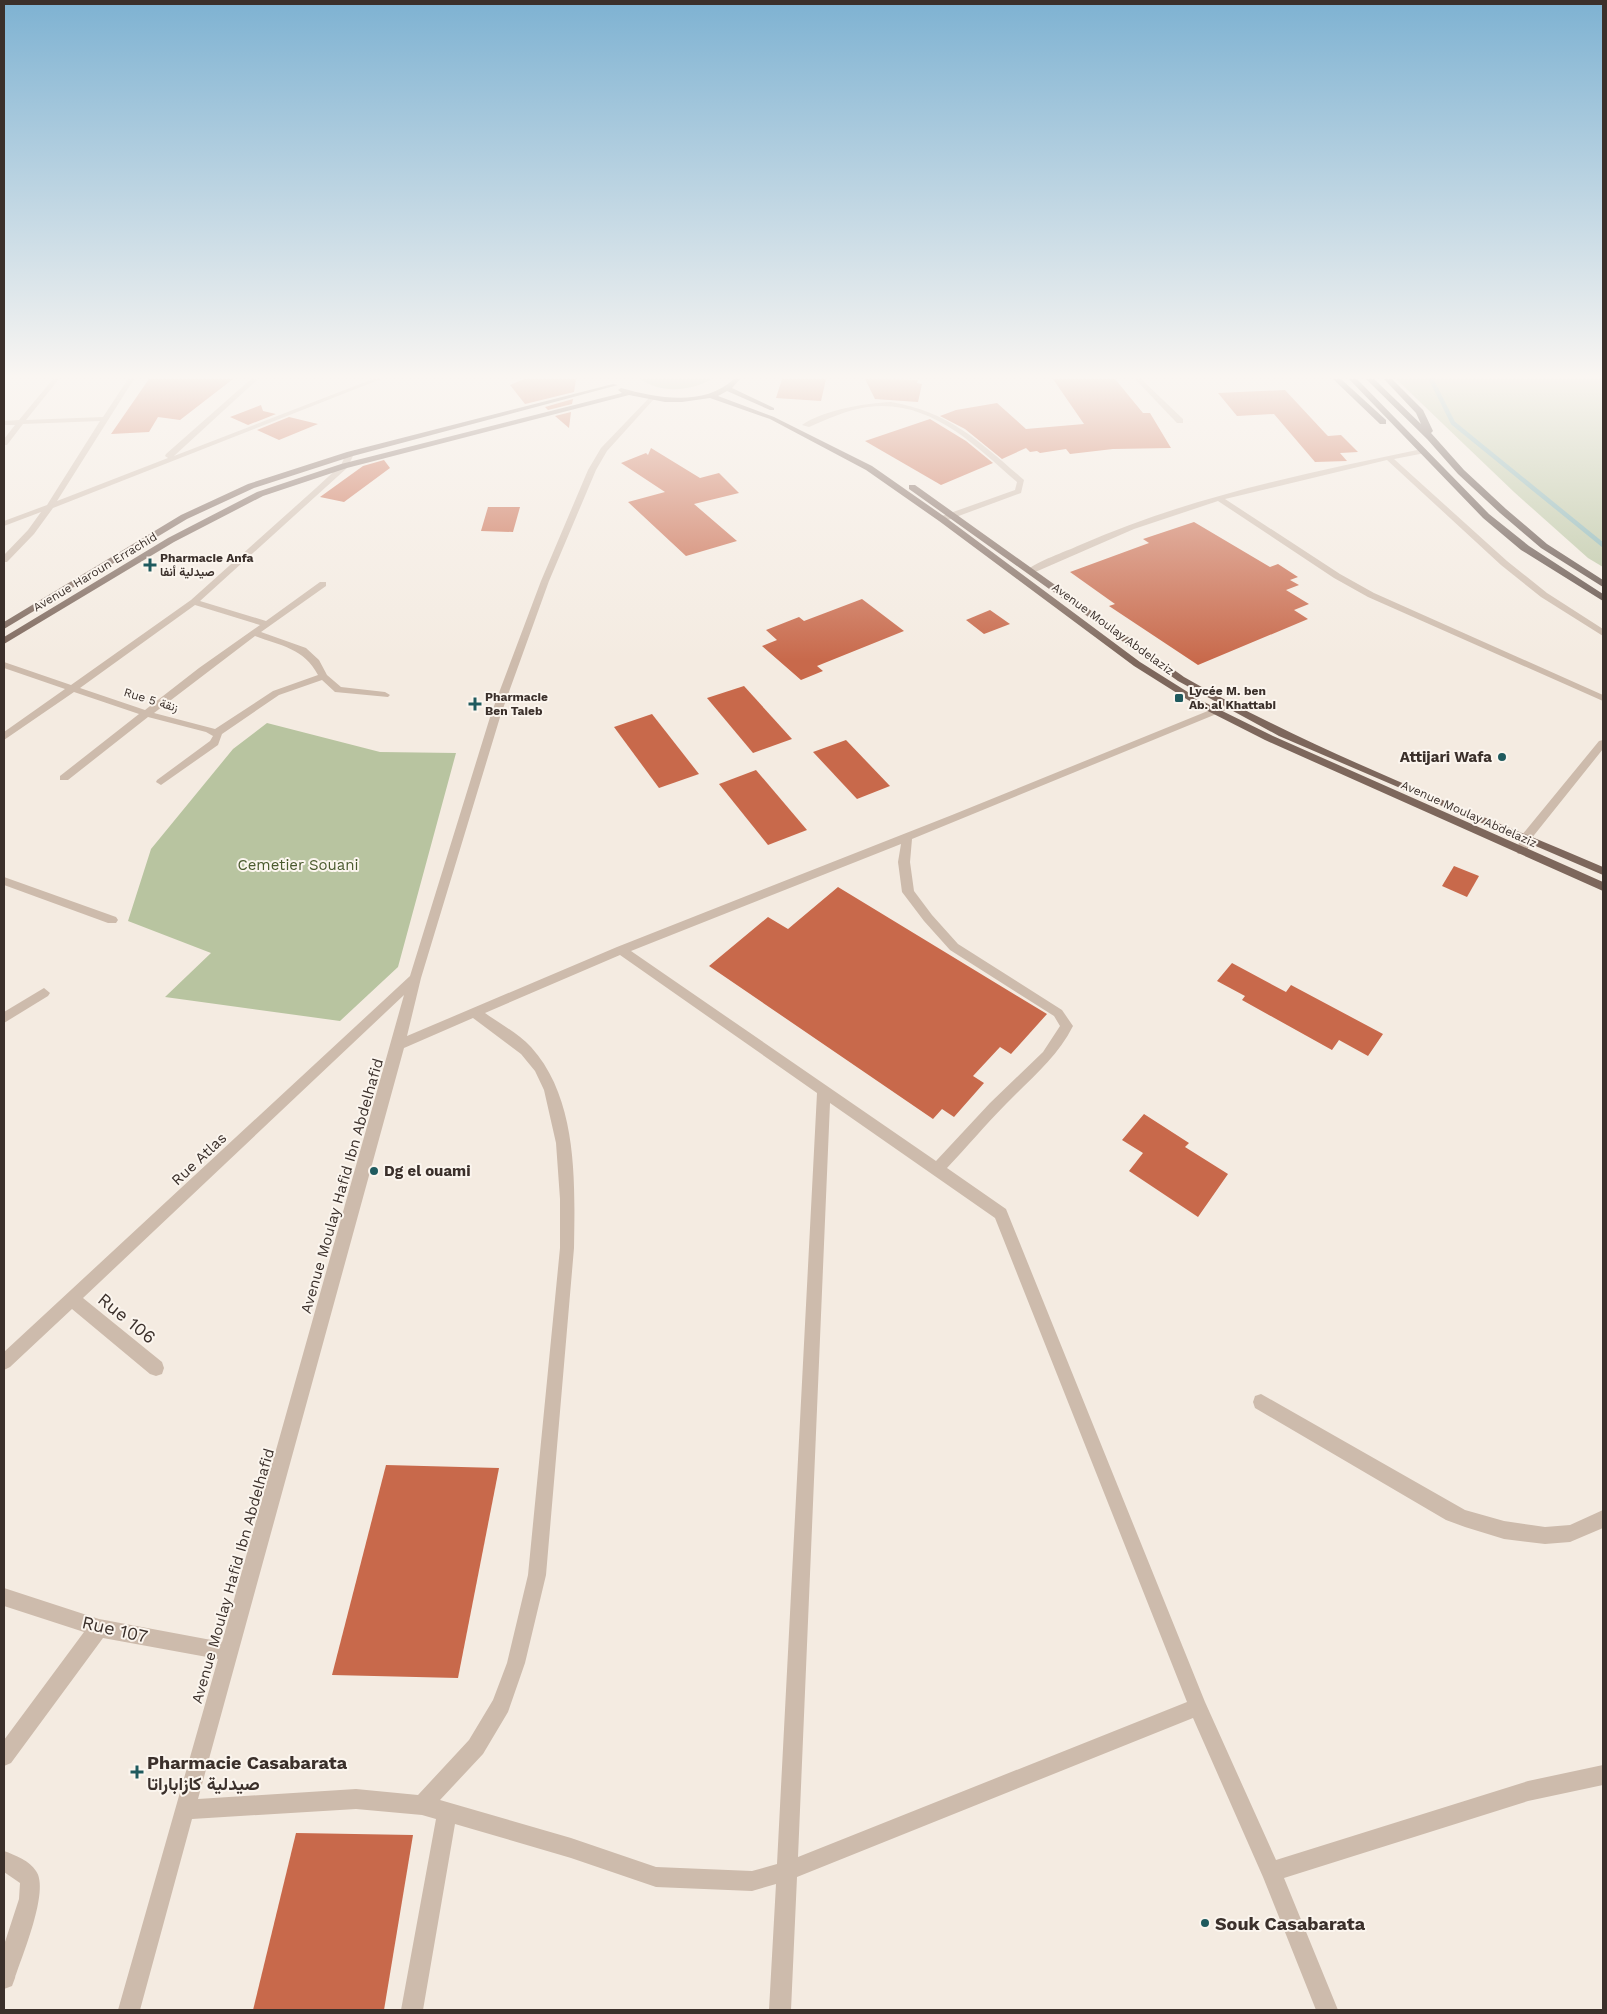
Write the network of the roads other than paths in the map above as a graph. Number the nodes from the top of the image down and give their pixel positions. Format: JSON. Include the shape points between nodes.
{"nodes":[{"id":1,"x":71,"y":473,"type":"edge"},
{"id":2,"x":133,"y":473,"type":"edge"},
{"id":3,"x":291,"y":473,"type":"edge"},
{"id":4,"x":323,"y":473,"type":"edge"},
{"id":5,"x":337,"y":473,"type":"edge"},
{"id":6,"x":591,"y":473,"type":"edge"},
{"id":7,"x":876,"y":473,"type":"edge"},
{"id":8,"x":893,"y":473,"type":"edge"},
{"id":9,"x":1010,"y":473,"type":"edge"},
{"id":10,"x":1318,"y":473,"type":"edge"},
{"id":11,"x":1405,"y":473,"type":"edge"},
{"id":12,"x":1444,"y":473,"type":"edge"},
{"id":13,"x":1462,"y":473,"type":"edge"},
{"id":14,"x":1220,"y":499,"type":"junction"},
{"id":15,"x":50,"y":506,"type":"junction"},
{"id":16,"x":953,"y":515,"type":"junction"},
{"id":17,"x":942,"y":519,"type":"junction"},
{"id":18,"x":4,"y":524,"type":"edge"},
{"id":19,"x":1013,"y":558,"type":"junction"},
{"id":20,"x":4,"y":560,"type":"edge"},
{"id":21,"x":1001,"y":562,"type":"junction"},
{"id":22,"x":1030,"y":570,"type":"junction"},
{"id":23,"x":323,"y":584,"type":"dead end"},
{"id":24,"x":1603,"y":584,"type":"edge"},
{"id":25,"x":1603,"y":598,"type":"edge"},
{"id":26,"x":194,"y":602,"type":"junction"},
{"id":27,"x":267,"y":624,"type":"junction"},
{"id":28,"x":4,"y":626,"type":"edge"},
{"id":29,"x":1603,"y":633,"type":"edge"},
{"id":30,"x":254,"y":634,"type":"junction"},
{"id":31,"x":4,"y":641,"type":"edge"},
{"id":32,"x":4,"y":665,"type":"edge"},
{"id":33,"x":323,"y":676,"type":"junction"},
{"id":34,"x":72,"y":688,"type":"junction"},
{"id":35,"x":385,"y":695,"type":"dead end"},
{"id":36,"x":1603,"y":698,"type":"edge"},
{"id":37,"x":1228,"y":706,"type":"junction"},
{"id":38,"x":1216,"y":712,"type":"junction"},
{"id":39,"x":148,"y":714,"type":"junction"},
{"id":40,"x":216,"y":733,"type":"junction"},
{"id":41,"x":4,"y":736,"type":"edge"},
{"id":42,"x":1603,"y":744,"type":"edge"},
{"id":43,"x":1336,"y":762,"type":"junction"},
{"id":44,"x":64,"y":778,"type":"dead end"},
{"id":45,"x":161,"y":782,"type":"dead end"},
{"id":46,"x":907,"y":836,"type":"junction"},
{"id":47,"x":1526,"y":838,"type":"junction"},
{"id":48,"x":1522,"y":851,"type":"junction"},
{"id":49,"x":1603,"y":871,"type":"edge"},
{"id":50,"x":4,"y":881,"type":"edge"},
{"id":51,"x":1603,"y":887,"type":"edge"},
{"id":52,"x":112,"y":920,"type":"dead end"},
{"id":53,"x":621,"y":950,"type":"junction"},
{"id":54,"x":415,"y":978,"type":"junction"},
{"id":55,"x":44,"y":993,"type":"dead end"},
{"id":56,"x":473,"y":1012,"type":"junction"},
{"id":57,"x":4,"y":1018,"type":"edge"},
{"id":58,"x":398,"y":1045,"type":"junction"},
{"id":59,"x":824,"y":1091,"type":"junction"},
{"id":60,"x":937,"y":1169,"type":"junction"},
{"id":61,"x":72,"y":1299,"type":"junction"},
{"id":62,"x":4,"y":1362,"type":"edge"},
{"id":63,"x":156,"y":1368,"type":"dead end"},
{"id":64,"x":1262,"y":1402,"type":"dead end"},
{"id":65,"x":1603,"y":1519,"type":"edge"},
{"id":66,"x":4,"y":1596,"type":"edge"},
{"id":67,"x":99,"y":1628,"type":"junction"},
{"id":68,"x":228,"y":1652,"type":"junction"},
{"id":69,"x":1198,"y":1707,"type":"junction"},
{"id":70,"x":4,"y":1756,"type":"edge"},
{"id":71,"x":1603,"y":1775,"type":"edge"},
{"id":72,"x":422,"y":1805,"type":"junction"},
{"id":73,"x":185,"y":1810,"type":"junction"},
{"id":74,"x":447,"y":1812,"type":"junction"},
{"id":75,"x":4,"y":1861,"type":"edge"},
{"id":76,"x":787,"y":1871,"type":"junction"},
{"id":77,"x":1271,"y":1872,"type":"junction"},
{"id":78,"x":4,"y":1978,"type":"edge"},
{"id":79,"x":129,"y":2010,"type":"edge"},
{"id":80,"x":412,"y":2010,"type":"edge"},
{"id":81,"x":780,"y":2010,"type":"edge"},
{"id":82,"x":1327,"y":2010,"type":"edge"}],
"edges":[{"from":1,"to":15,"type":"street"},
{"from":2,"to":15,"type":"street"},
{"from":3,"to":28,"type":"main road","name":"Avenue Haroun Errachid","via":[[250,486],[184,517]]},
{"from":4,"to":31,"type":"main road","name":"Avenue Haroun Errachid","via":[[260,494],[219,513]]},
{"from":5,"to":26,"type":"street"},
{"from":6,"to":54,"type":"street","name":"Avenue Moulay Hafid Ibn Abdelhafid","via":[[545,581],[496,714]]},
{"from":7,"to":17,"type":"main road","name":"Avenue Moulay Abdelaziz"},
{"from":8,"to":16,"type":"main road","name":"Avenue Moulay Abdelaziz"},
{"from":9,"to":16,"type":"street","via":[[1021,482],[1018,492]]},
{"from":10,"to":14,"type":"street"},
{"from":11,"to":29,"type":"street","via":[[1544,596]]},
{"from":12,"to":25,"type":"highway","via":[[1486,516],[1525,548]]},
{"from":13,"to":24,"type":"highway","via":[[1544,546]]},
{"from":14,"to":22,"type":"street","via":[[1132,527]]},
{"from":14,"to":36,"type":"street","via":[[1337,576],[1372,595]]},
{"from":15,"to":18,"type":"street"},
{"from":15,"to":20,"type":"street"},
{"from":16,"to":17,"type":"street"},
{"from":16,"to":19,"type":"main road","name":"Avenue Moulay Abdelaziz"},
{"from":17,"to":21,"type":"main road","name":"Avenue Moulay Abdelaziz"},
{"from":19,"to":21,"type":"main road"},
{"from":19,"to":22,"type":"main road","name":"Avenue Moulay Abdelaziz"},
{"from":21,"to":38,"type":"main road","name":"Avenue Moulay Abdelaziz","via":[[1137,664]]},
{"from":22,"to":37,"type":"main road","name":"Avenue Moulay Abdelaziz","via":[[1181,679]]},
{"from":23,"to":27,"type":"street"},
{"from":26,"to":27,"type":"street"},
{"from":26,"to":34,"type":"street"},
{"from":27,"to":30,"type":"street"},
{"from":30,"to":33,"type":"street","via":[[303,650],[316,662]]},
{"from":30,"to":39,"type":"street","via":[[202,670]]},
{"from":32,"to":34,"type":"street","name":"Rue 5 زنقة"},
{"from":33,"to":35,"type":"street","via":[[338,690]]},
{"from":33,"to":40,"type":"street","via":[[276,693]]},
{"from":34,"to":39,"type":"street","name":"Rue 5 زنقة"},
{"from":34,"to":41,"type":"street"},
{"from":37,"to":38,"type":"street"},
{"from":37,"to":43,"type":"main road","name":"Avenue Moulay Abdelaziz"},
{"from":38,"to":43,"type":"main road","name":"Avenue Moulay Abdelaziz"},
{"from":38,"to":46,"type":"street"},
{"from":39,"to":40,"type":"street","name":"Rue 5 زنقة"},
{"from":39,"to":44,"type":"street"},
{"from":40,"to":45,"type":"street","via":[[219,737],[214,742]]},
{"from":42,"to":47,"type":"street"},
{"from":43,"to":47,"type":"main road","name":"Avenue Moulay Abdelaziz"},
{"from":43,"to":48,"type":"main road","name":"Avenue Moulay Abdelaziz"},
{"from":46,"to":53,"type":"street"},
{"from":46,"to":60,"type":"street","via":[[904,862],[908,892],[928,918],[954,947],[1058,1013],[1066,1026],[1062,1038]]},
{"from":47,"to":48,"type":"street"},
{"from":47,"to":49,"type":"main road","name":"Avenue Moulay Abdelaziz"},
{"from":48,"to":51,"type":"main road","name":"Avenue Moulay Abdelaziz"},
{"from":50,"to":52,"type":"street"},
{"from":53,"to":56,"type":"street"},
{"from":53,"to":59,"type":"street"},
{"from":54,"to":58,"type":"street","name":"Avenue Moulay Hafid Ibn Abdelhafid"},
{"from":54,"to":61,"type":"street","name":"Rue Atlas"},
{"from":55,"to":57,"type":"street"},
{"from":56,"to":58,"type":"street"},
{"from":56,"to":72,"type":"street","via":[[526,1050],[547,1082],[558,1112],[562,1141],[568,1214],[567,1248],[536,1576],[516,1664],[501,1705],[476,1747]]},
{"from":58,"to":68,"type":"street","name":"Avenue Moulay Hafid Ibn Abdelhafid"},
{"from":59,"to":60,"type":"street"},
{"from":59,"to":76,"type":"street"},
{"from":60,"to":69,"type":"street","via":[[1001,1214]]},
{"from":61,"to":62,"type":"street","name":"Rue Atlas"},
{"from":61,"to":63,"type":"street","name":"Rue 106"},
{"from":64,"to":65,"type":"street","via":[[1452,1514],[1480,1525],[1519,1533],[1561,1536]]},
{"from":66,"to":67,"type":"street","name":"Rue 107"},
{"from":67,"to":68,"type":"street","name":"Rue 107"},
{"from":67,"to":70,"type":"street"},
{"from":68,"to":73,"type":"street","name":"Avenue Moulay Hafid Ibn Abdelhafid"},
{"from":69,"to":76,"type":"street"},
{"from":69,"to":77,"type":"street"},
{"from":71,"to":77,"type":"street","via":[[1528,1791]]},
{"from":72,"to":73,"type":"street","via":[[356,1799]]},
{"from":72,"to":74,"type":"street"},
{"from":73,"to":79,"type":"street","name":"Avenue Moulay Hafid Ibn Abdelhafid"},
{"from":74,"to":76,"type":"street","via":[[572,1848],[656,1878],[752,1882]]},
{"from":74,"to":80,"type":"street"},
{"from":75,"to":78,"type":"street","via":[[30,1879],[29,1899]]},
{"from":76,"to":81,"type":"street"},
{"from":77,"to":82,"type":"street"}]}
